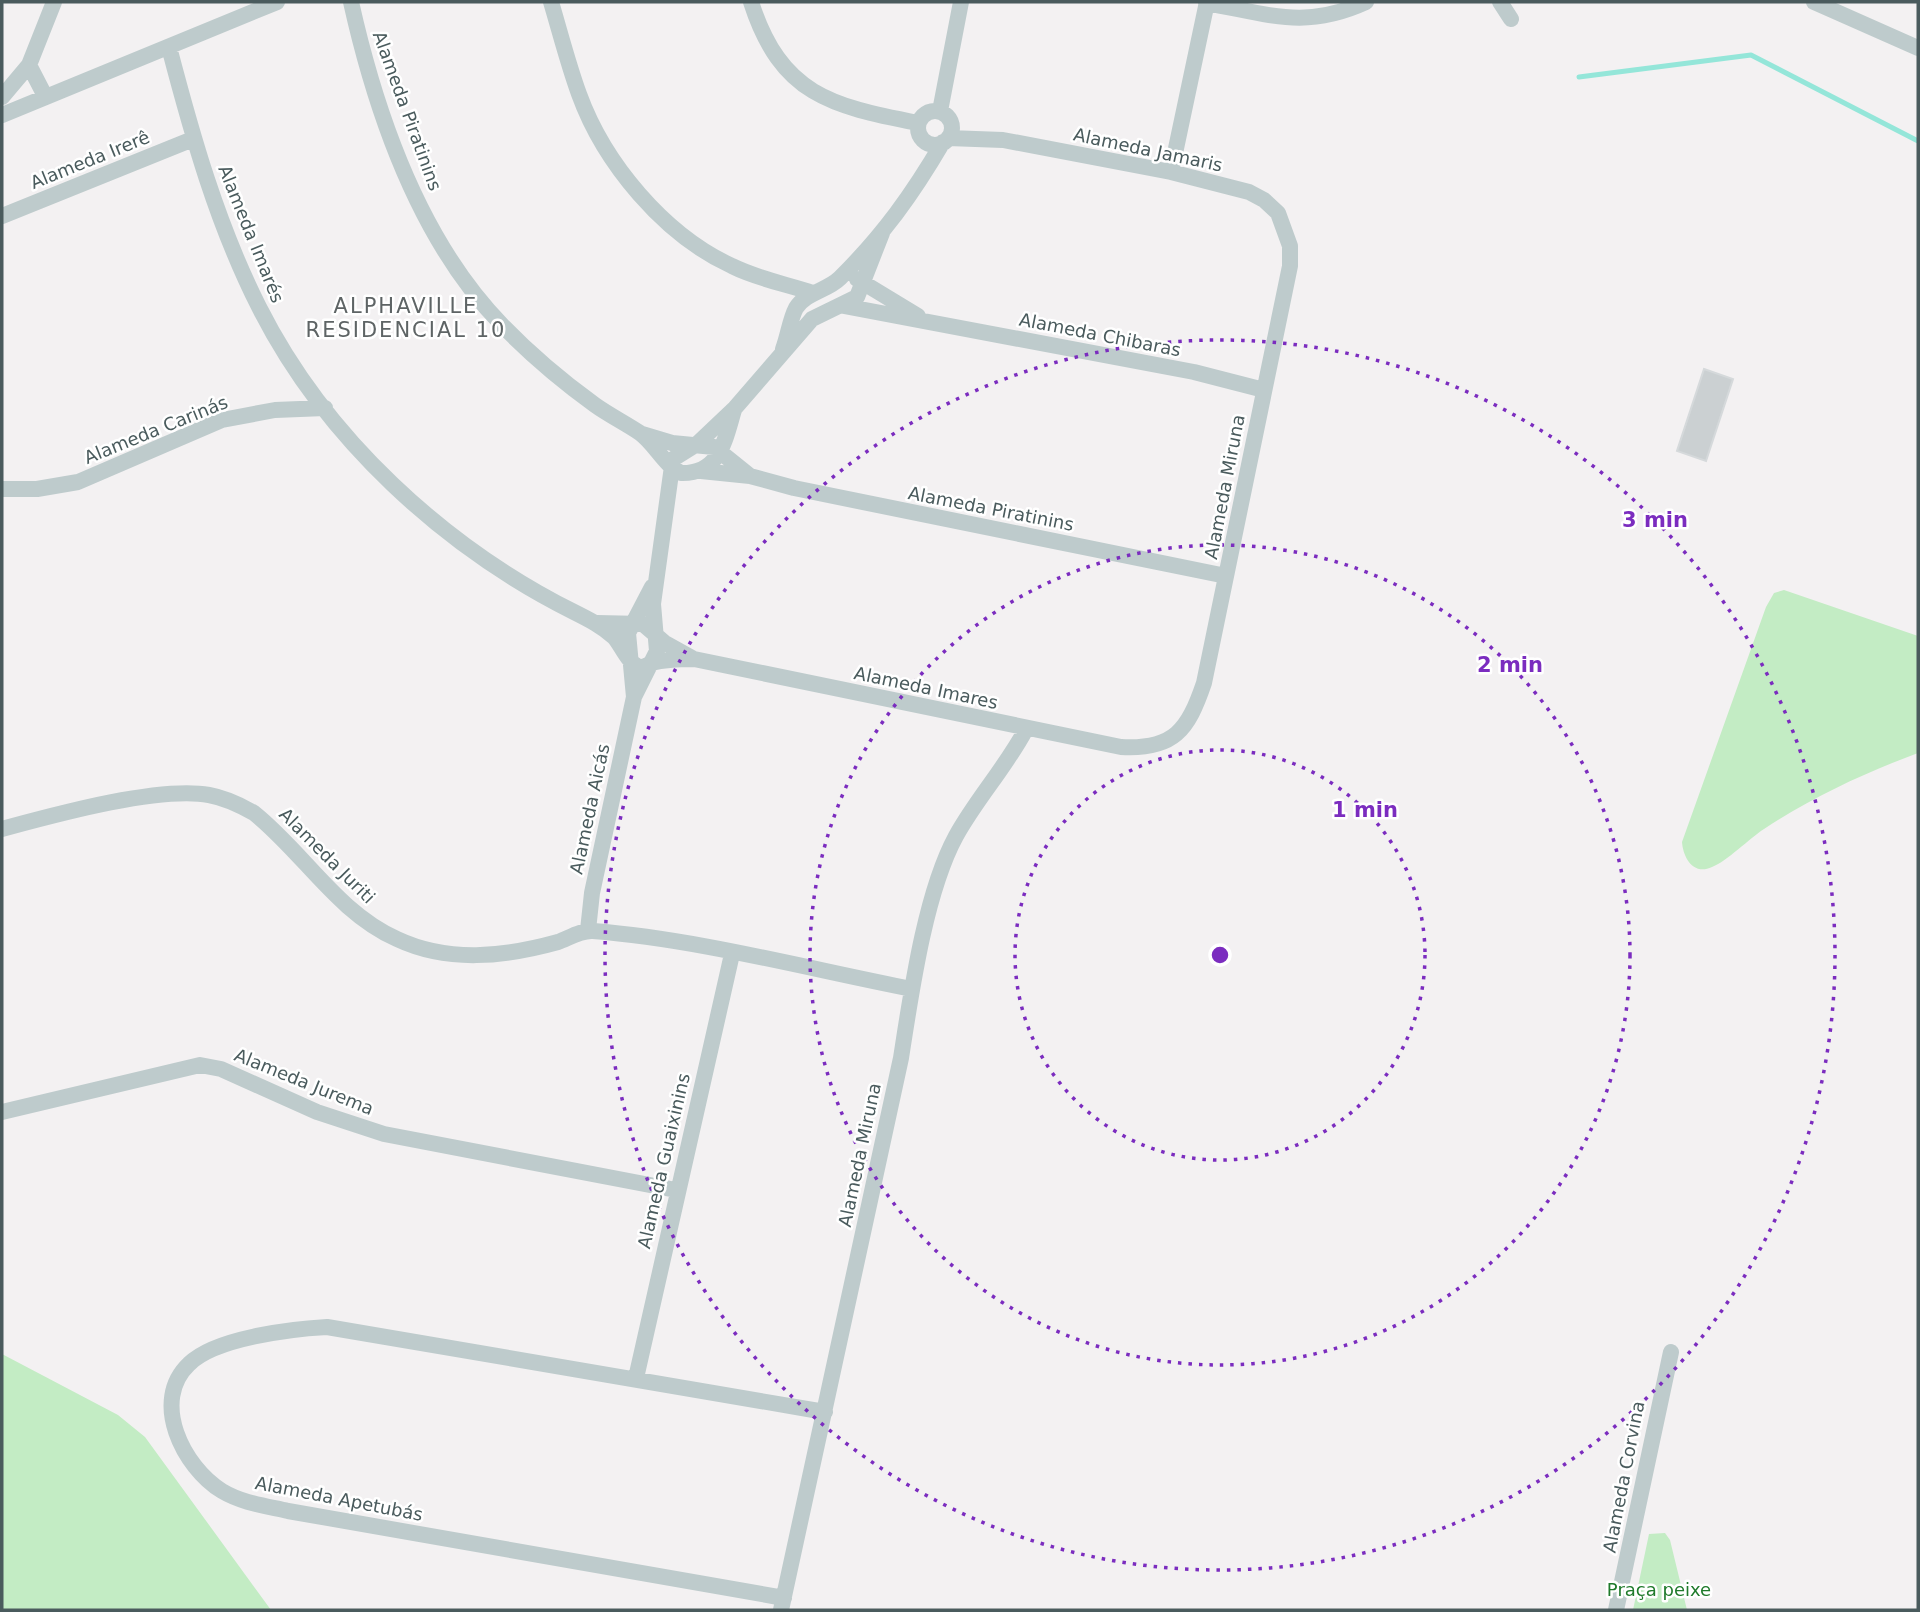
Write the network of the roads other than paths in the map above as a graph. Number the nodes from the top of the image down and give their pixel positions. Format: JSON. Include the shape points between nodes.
{"nodes":[{"id":1,"x":54,"y":2,"type":"edge"},
{"id":2,"x":276,"y":2,"type":"edge"},
{"id":3,"x":351,"y":2,"type":"edge"},
{"id":4,"x":551,"y":2,"type":"edge"},
{"id":5,"x":751,"y":2,"type":"edge"},
{"id":6,"x":961,"y":2,"type":"edge"},
{"id":7,"x":1207,"y":2,"type":"edge"},
{"id":8,"x":1366,"y":2,"type":"edge"},
{"id":9,"x":1500,"y":2,"type":"edge"},
{"id":10,"x":1814,"y":2,"type":"edge"},
{"id":11,"x":1511,"y":19,"type":"dead end"},
{"id":12,"x":169,"y":47,"type":"junction"},
{"id":13,"x":1918,"y":48,"type":"edge"},
{"id":14,"x":29,"y":65,"type":"junction"},
{"id":15,"x":45,"y":96,"type":"junction"},
{"id":16,"x":2,"y":97,"type":"edge"},
{"id":17,"x":2,"y":115,"type":"edge"},
{"id":18,"x":945,"y":129,"type":"junction"},
{"id":19,"x":920,"y":130,"type":"junction"},
{"id":20,"x":193,"y":139,"type":"junction"},
{"id":21,"x":1171,"y":172,"type":"junction"},
{"id":22,"x":914,"y":190,"type":"junction"},
{"id":23,"x":1278,"y":213,"type":"joint"},
{"id":24,"x":2,"y":216,"type":"edge"},
{"id":25,"x":882,"y":233,"type":"junction"},
{"id":26,"x":844,"y":273,"type":"junction"},
{"id":27,"x":774,"y":282,"type":"junction"},
{"id":28,"x":864,"y":284,"type":"junction"},
{"id":29,"x":813,"y":293,"type":"junction"},
{"id":30,"x":844,"y":306,"type":"junction"},
{"id":31,"x":795,"y":309,"type":"junction"},
{"id":32,"x":812,"y":318,"type":"junction"},
{"id":33,"x":927,"y":321,"type":"junction"},
{"id":34,"x":780,"y":358,"type":"junction"},
{"id":35,"x":1264,"y":390,"type":"junction"},
{"id":36,"x":325,"y":408,"type":"junction"},
{"id":37,"x":734,"y":408,"type":"junction"},
{"id":38,"x":642,"y":434,"type":"junction"},
{"id":39,"x":696,"y":444,"type":"junction"},
{"id":40,"x":722,"y":451,"type":"junction"},
{"id":41,"x":671,"y":464,"type":"junction"},
{"id":42,"x":694,"y":472,"type":"junction"},
{"id":43,"x":750,"y":476,"type":"junction"},
{"id":44,"x":2,"y":489,"type":"edge"},
{"id":45,"x":665,"y":512,"type":"junction"},
{"id":46,"x":1226,"y":576,"type":"junction"},
{"id":47,"x":655,"y":581,"type":"junction"},
{"id":48,"x":632,"y":621,"type":"junction"},
{"id":49,"x":597,"y":623,"type":"junction"},
{"id":50,"x":654,"y":634,"type":"junction"},
{"id":51,"x":628,"y":656,"type":"junction"},
{"id":52,"x":694,"y":659,"type":"junction"},
{"id":53,"x":653,"y":663,"type":"junction"},
{"id":54,"x":634,"y":697,"type":"junction"},
{"id":55,"x":1026,"y":729,"type":"junction"},
{"id":56,"x":1150,"y":747,"type":"joint"},
{"id":57,"x":2,"y":829,"type":"edge"},
{"id":58,"x":588,"y":930,"type":"junction"},
{"id":59,"x":732,"y":954,"type":"junction"},
{"id":60,"x":912,"y":989,"type":"junction"},
{"id":61,"x":2,"y":1112,"type":"edge"},
{"id":62,"x":676,"y":1189,"type":"junction"},
{"id":63,"x":1671,"y":1352,"type":"dead end"},
{"id":64,"x":636,"y":1378,"type":"junction"},
{"id":65,"x":825,"y":1412,"type":"junction"},
{"id":66,"x":782,"y":1604,"type":"edge"},
{"id":67,"x":1616,"y":1610,"type":"edge"}],
"edges":[{"from":1,"to":14,"type":"street"},
{"from":2,"to":12,"type":"street"},
{"from":3,"to":38,"type":"street","name":"Alameda Piratinins","via":[[404,170],[457,268],[500,324],[553,373]]},
{"from":4,"to":27,"type":"street","via":[[579,96],[631,184],[702,249]]},
{"from":5,"to":19,"type":"street","via":[[770,48],[807,88],[852,110]]},
{"from":6,"to":18,"type":"street"},
{"from":7,"to":8,"type":"street","via":[[1312,19]]},
{"from":7,"to":21,"type":"street"},
{"from":9,"to":11,"type":"street"},
{"from":10,"to":13,"type":"street"},
{"from":12,"to":15,"type":"street"},
{"from":12,"to":20,"type":"street","name":"Alameda Imarés"},
{"from":14,"to":15,"type":"street"},
{"from":14,"to":16,"type":"street"},
{"from":15,"to":17,"type":"street"},
{"from":18,"to":19,"type":"street","name":"Alameda Jamaris","via":[[931,145]]},
{"from":18,"to":19,"type":"street","via":[[924,114]]},
{"from":18,"to":21,"type":"street","name":"Alameda Jamaris"},
{"from":18,"to":22,"type":"street"},
{"from":19,"to":22,"type":"street","via":[[920,167]]},
{"from":20,"to":24,"type":"street","name":"Alameda Irerê"},
{"from":20,"to":36,"type":"street","name":"Alameda Imarés","via":[[224,228],[260,309]]},
{"from":21,"to":23,"type":"street","name":"Alameda Jamaris","via":[[1249,192]]},
{"from":22,"to":25,"type":"street"},
{"from":23,"to":35,"type":"street","name":"Alameda Miruna","via":[[1290,246],[1290,266]]},
{"from":25,"to":26,"type":"street"},
{"from":25,"to":28,"type":"street"},
{"from":26,"to":28,"type":"street"},
{"from":26,"to":29,"type":"street"},
{"from":27,"to":29,"type":"street"},
{"from":27,"to":31,"type":"street"},
{"from":28,"to":30,"type":"street","via":[[857,297]]},
{"from":28,"to":33,"type":"street"},
{"from":29,"to":31,"type":"street"},
{"from":30,"to":32,"type":"street"},
{"from":30,"to":33,"type":"street","name":"Alameda Chibaras"},
{"from":31,"to":32,"type":"street"},
{"from":31,"to":34,"type":"street"},
{"from":32,"to":34,"type":"street"},
{"from":33,"to":35,"type":"street","name":"Alameda Chibaras","via":[[1194,372]]},
{"from":34,"to":37,"type":"street"},
{"from":35,"to":46,"type":"street","name":"Alameda Miruna"},
{"from":36,"to":44,"type":"street","name":"Alameda Carinás","via":[[275,410],[222,420],[78,482]]},
{"from":36,"to":49,"type":"street","name":"Alameda Imarés","via":[[401,491],[456,539],[531,590]]},
{"from":37,"to":39,"type":"street"},
{"from":37,"to":40,"type":"street"},
{"from":38,"to":39,"type":"street"},
{"from":38,"to":41,"type":"street"},
{"from":39,"to":40,"type":"street"},
{"from":39,"to":41,"type":"street","via":[[676,455]]},
{"from":40,"to":42,"type":"street","name":"Alameda Aicás"},
{"from":40,"to":43,"type":"street"},
{"from":41,"to":42,"type":"street","via":[[677,472]]},
{"from":41,"to":45,"type":"street","name":"Alameda Aicás"},
{"from":42,"to":43,"type":"street","name":"Alameda Piratinins"},
{"from":42,"to":45,"type":"street","name":"Alameda Aicás"},
{"from":43,"to":46,"type":"street","name":"Alameda Piratinins"},
{"from":45,"to":47,"type":"street","name":"Alameda Aicás"},
{"from":46,"to":56,"type":"street","name":"Alameda Miruna","via":[[1194,715],[1174,737]]},
{"from":47,"to":48,"type":"street","name":"Alameda Aicás"},
{"from":47,"to":50,"type":"street","name":"Alameda Aicás"},
{"from":48,"to":49,"type":"street"},
{"from":48,"to":50,"type":"street"},
{"from":48,"to":51,"type":"street","name":"Alameda Aicás"},
{"from":49,"to":51,"type":"street"},
{"from":50,"to":52,"type":"street"},
{"from":50,"to":53,"type":"street","name":"Alameda Aicás","via":[[657,650]]},
{"from":51,"to":53,"type":"street","via":[[639,667]]},
{"from":51,"to":54,"type":"street","name":"Alameda Aicás"},
{"from":52,"to":53,"type":"street"},
{"from":52,"to":55,"type":"street","name":"Alameda Imares"},
{"from":53,"to":54,"type":"street","name":"Alameda Aicás"},
{"from":54,"to":58,"type":"street","name":"Alameda Aicás"},
{"from":55,"to":56,"type":"street","name":"Alameda Imares","via":[[1121,747]]},
{"from":55,"to":60,"type":"street","name":"Alameda Miruna","via":[[955,838],[940,876]]},
{"from":57,"to":58,"type":"street","name":"Alameda Juriti","via":[[164,794],[210,795],[254,813],[358,916],[418,948],[455,956],[499,954],[558,942]]},
{"from":58,"to":59,"type":"street","name":"Alameda Juriti"},
{"from":59,"to":60,"type":"street","name":"Alameda Juriti"},
{"from":59,"to":62,"type":"street","name":"Alameda Guaixinins"},
{"from":60,"to":65,"type":"street","name":"Alameda Miruna"},
{"from":61,"to":62,"type":"street","name":"Alameda Jurema","via":[[200,1065],[222,1069],[317,1112],[384,1134]]},
{"from":62,"to":64,"type":"street","name":"Alameda Guaixinins"},
{"from":63,"to":67,"type":"street","name":"Alameda Corvina"},
{"from":64,"to":65,"type":"street","name":"Alameda Apetubás"},
{"from":64,"to":66,"type":"street","name":"Alameda Apetubás","via":[[327,1327],[299,1329],[210,1351],[190,1362],[170,1392],[170,1411],[173,1428],[200,1470],[218,1489],[236,1499]]},
{"from":65,"to":66,"type":"street","name":"Alameda Miruna"}]}
